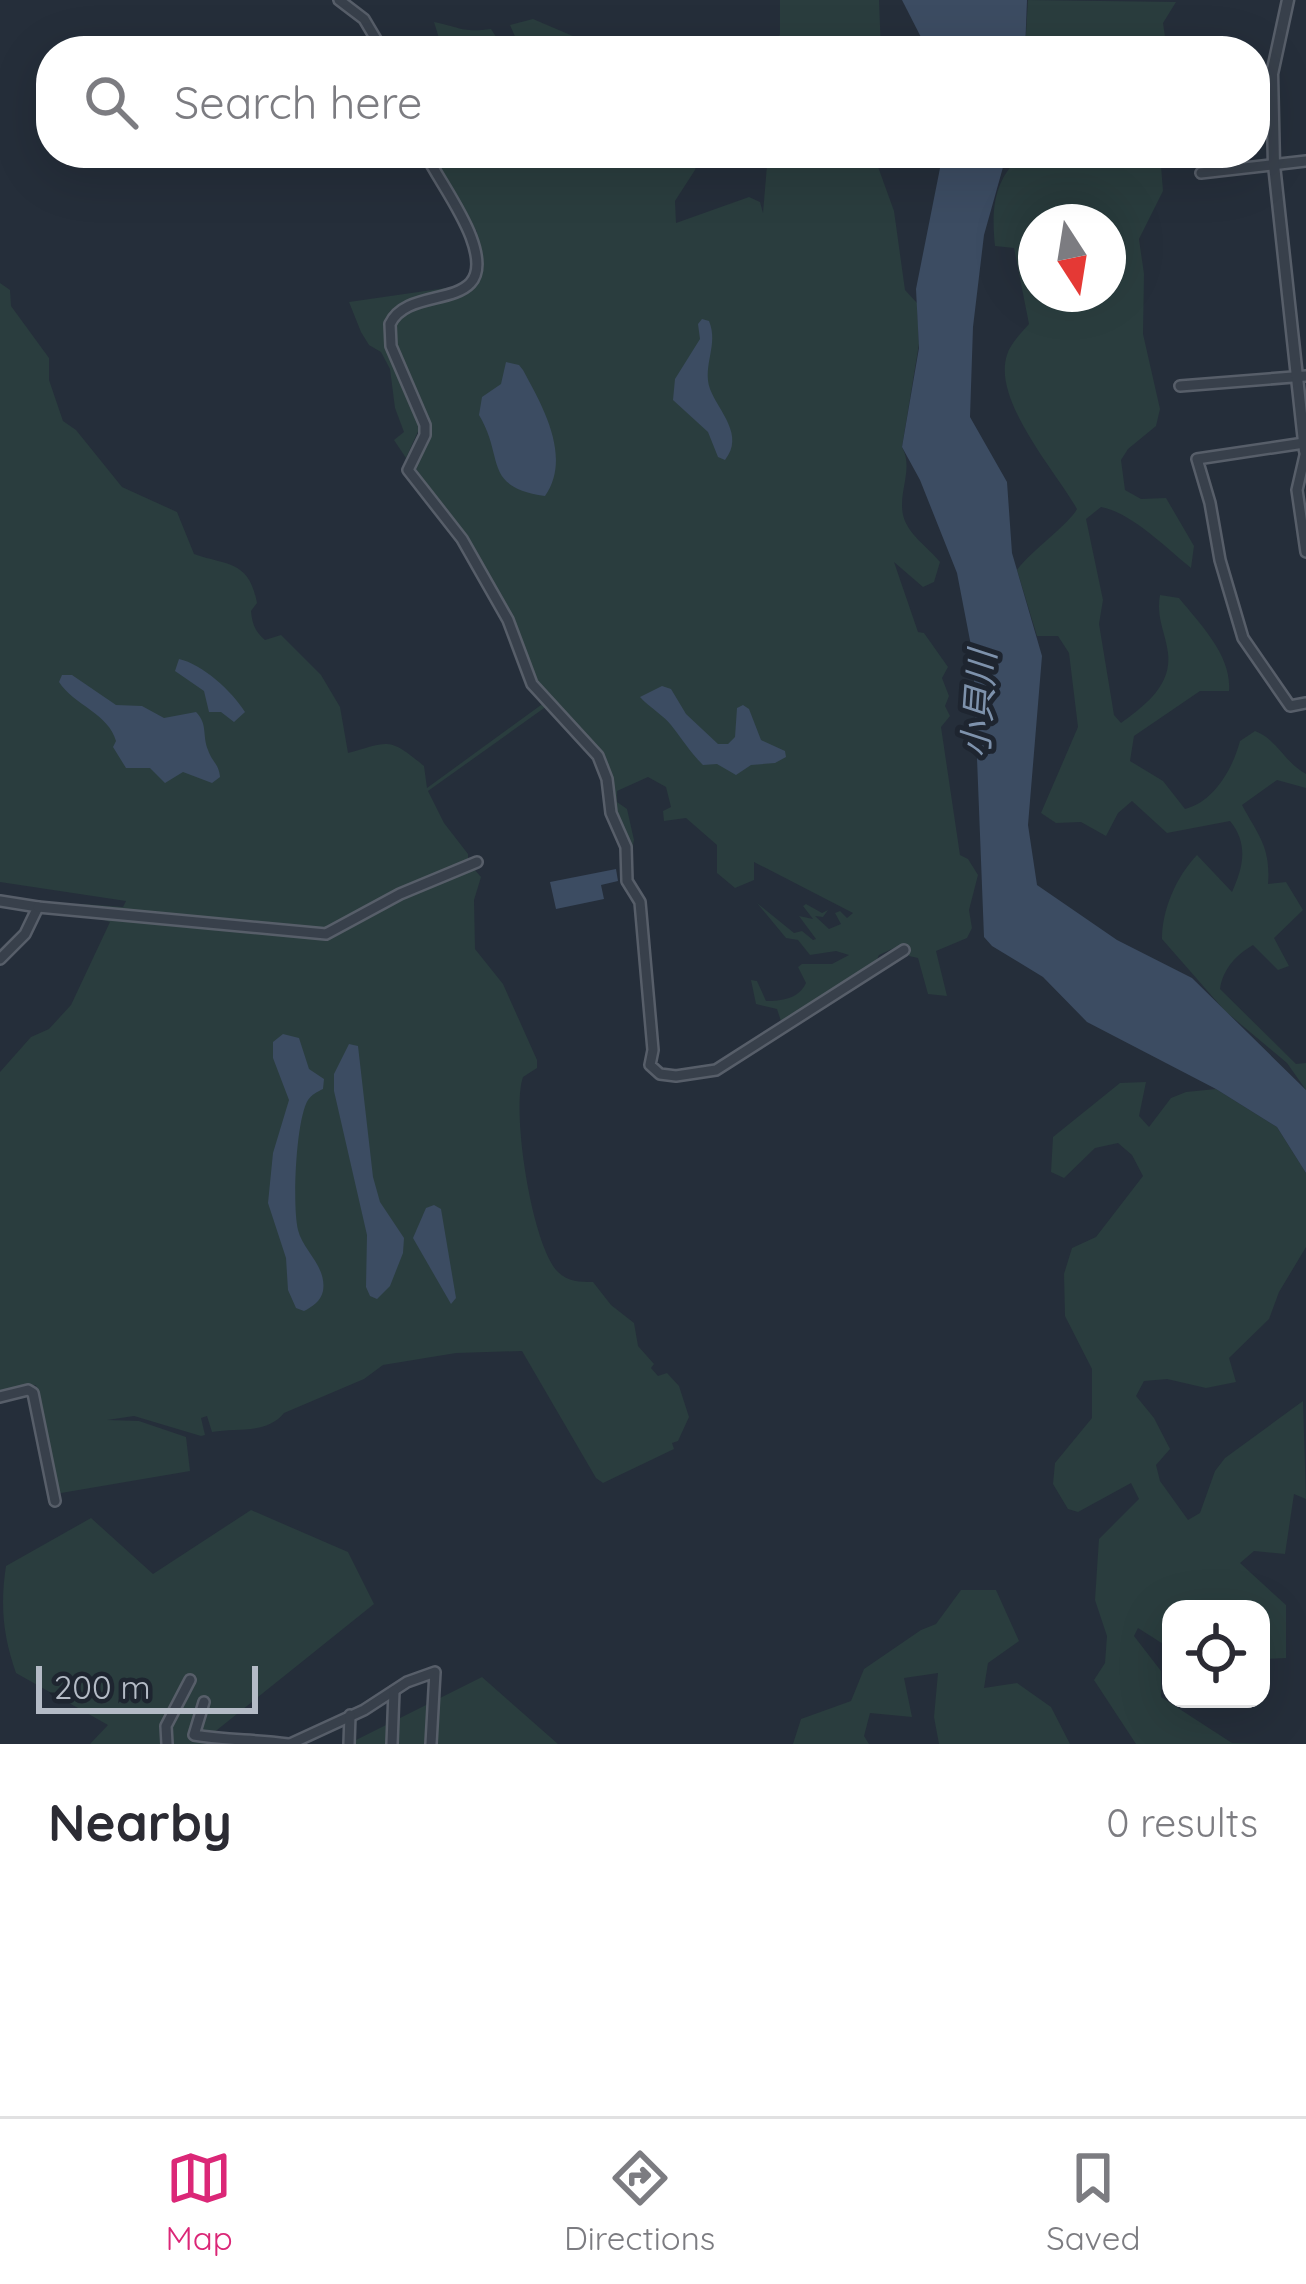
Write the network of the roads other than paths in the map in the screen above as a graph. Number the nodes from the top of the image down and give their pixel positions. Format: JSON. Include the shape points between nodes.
{"nodes":[{"id":1,"x":339,"y":0,"type":"edge"},
{"id":2,"x":1288,"y":0,"type":"edge"},
{"id":3,"x":374,"y":36,"type":"edge"},
{"id":4,"x":1306,"y":161,"type":"edge"},
{"id":5,"x":1270,"y":165,"type":"edge"},
{"id":6,"x":1274,"y":165,"type":"junction"},
{"id":7,"x":433,"y":168,"type":"edge"},
{"id":8,"x":1243,"y":168,"type":"edge"},
{"id":9,"x":1201,"y":172,"type":"dead end"},
{"id":10,"x":1300,"y":377,"type":"edge"},
{"id":11,"x":1180,"y":386,"type":"dead end"},
{"id":12,"x":1305,"y":448,"type":"edge"},
{"id":13,"x":1303,"y":509,"type":"edge"},
{"id":14,"x":1306,"y":552,"type":"edge"},
{"id":15,"x":1306,"y":703,"type":"edge"},
{"id":16,"x":477,"y":862,"type":"dead end"},
{"id":17,"x":0,"y":901,"type":"edge"},
{"id":18,"x":38,"y":907,"type":"junction"},
{"id":19,"x":904,"y":950,"type":"dead end"},
{"id":20,"x":0,"y":959,"type":"edge"},
{"id":21,"x":0,"y":1397,"type":"edge"},
{"id":22,"x":55,"y":1501,"type":"dead end"},
{"id":23,"x":190,"y":1680,"type":"dead end"},
{"id":24,"x":394,"y":1691,"type":"junction"},
{"id":25,"x":204,"y":1702,"type":"dead end"},
{"id":26,"x":350,"y":1715,"type":"junction"},
{"id":27,"x":167,"y":1744,"type":"edge"},
{"id":28,"x":289,"y":1744,"type":"edge"},
{"id":29,"x":349,"y":1744,"type":"edge"},
{"id":30,"x":392,"y":1744,"type":"edge"},
{"id":31,"x":431,"y":1744,"type":"edge"}],
"edges":[{"from":1,"to":3,"type":"street"},
{"from":2,"to":6,"type":"street","via":[[1272,74]]},
{"from":4,"to":6,"type":"street"},
{"from":5,"to":6,"type":"street"},
{"from":6,"to":10,"type":"street"},
{"from":7,"to":19,"type":"street","via":[[471,238],[474,265],[460,292],[405,305],[390,324],[391,346],[425,425],[408,470],[462,539],[514,632],[532,684],[603,766],[628,881],[640,902],[650,1065],[676,1076],[716,1070]]},
{"from":8,"to":9,"type":"street"},
{"from":10,"to":11,"type":"street"},
{"from":10,"to":12,"type":"street"},
{"from":12,"to":13,"type":"street","via":[[1297,490]]},
{"from":12,"to":15,"type":"street","via":[[1197,459],[1243,638],[1290,706]]},
{"from":13,"to":14,"type":"street"},
{"from":16,"to":18,"type":"street","via":[[326,934]]},
{"from":17,"to":18,"type":"street"},
{"from":18,"to":20,"type":"street"},
{"from":21,"to":22,"type":"street","via":[[33,1393]]},
{"from":23,"to":27,"type":"street","via":[[166,1726]]},
{"from":24,"to":26,"type":"street"},
{"from":24,"to":30,"type":"street"},
{"from":24,"to":31,"type":"street","via":[[435,1672]]},
{"from":25,"to":28,"type":"street","via":[[194,1735]]},
{"from":26,"to":28,"type":"street"},
{"from":26,"to":29,"type":"street"}]}
